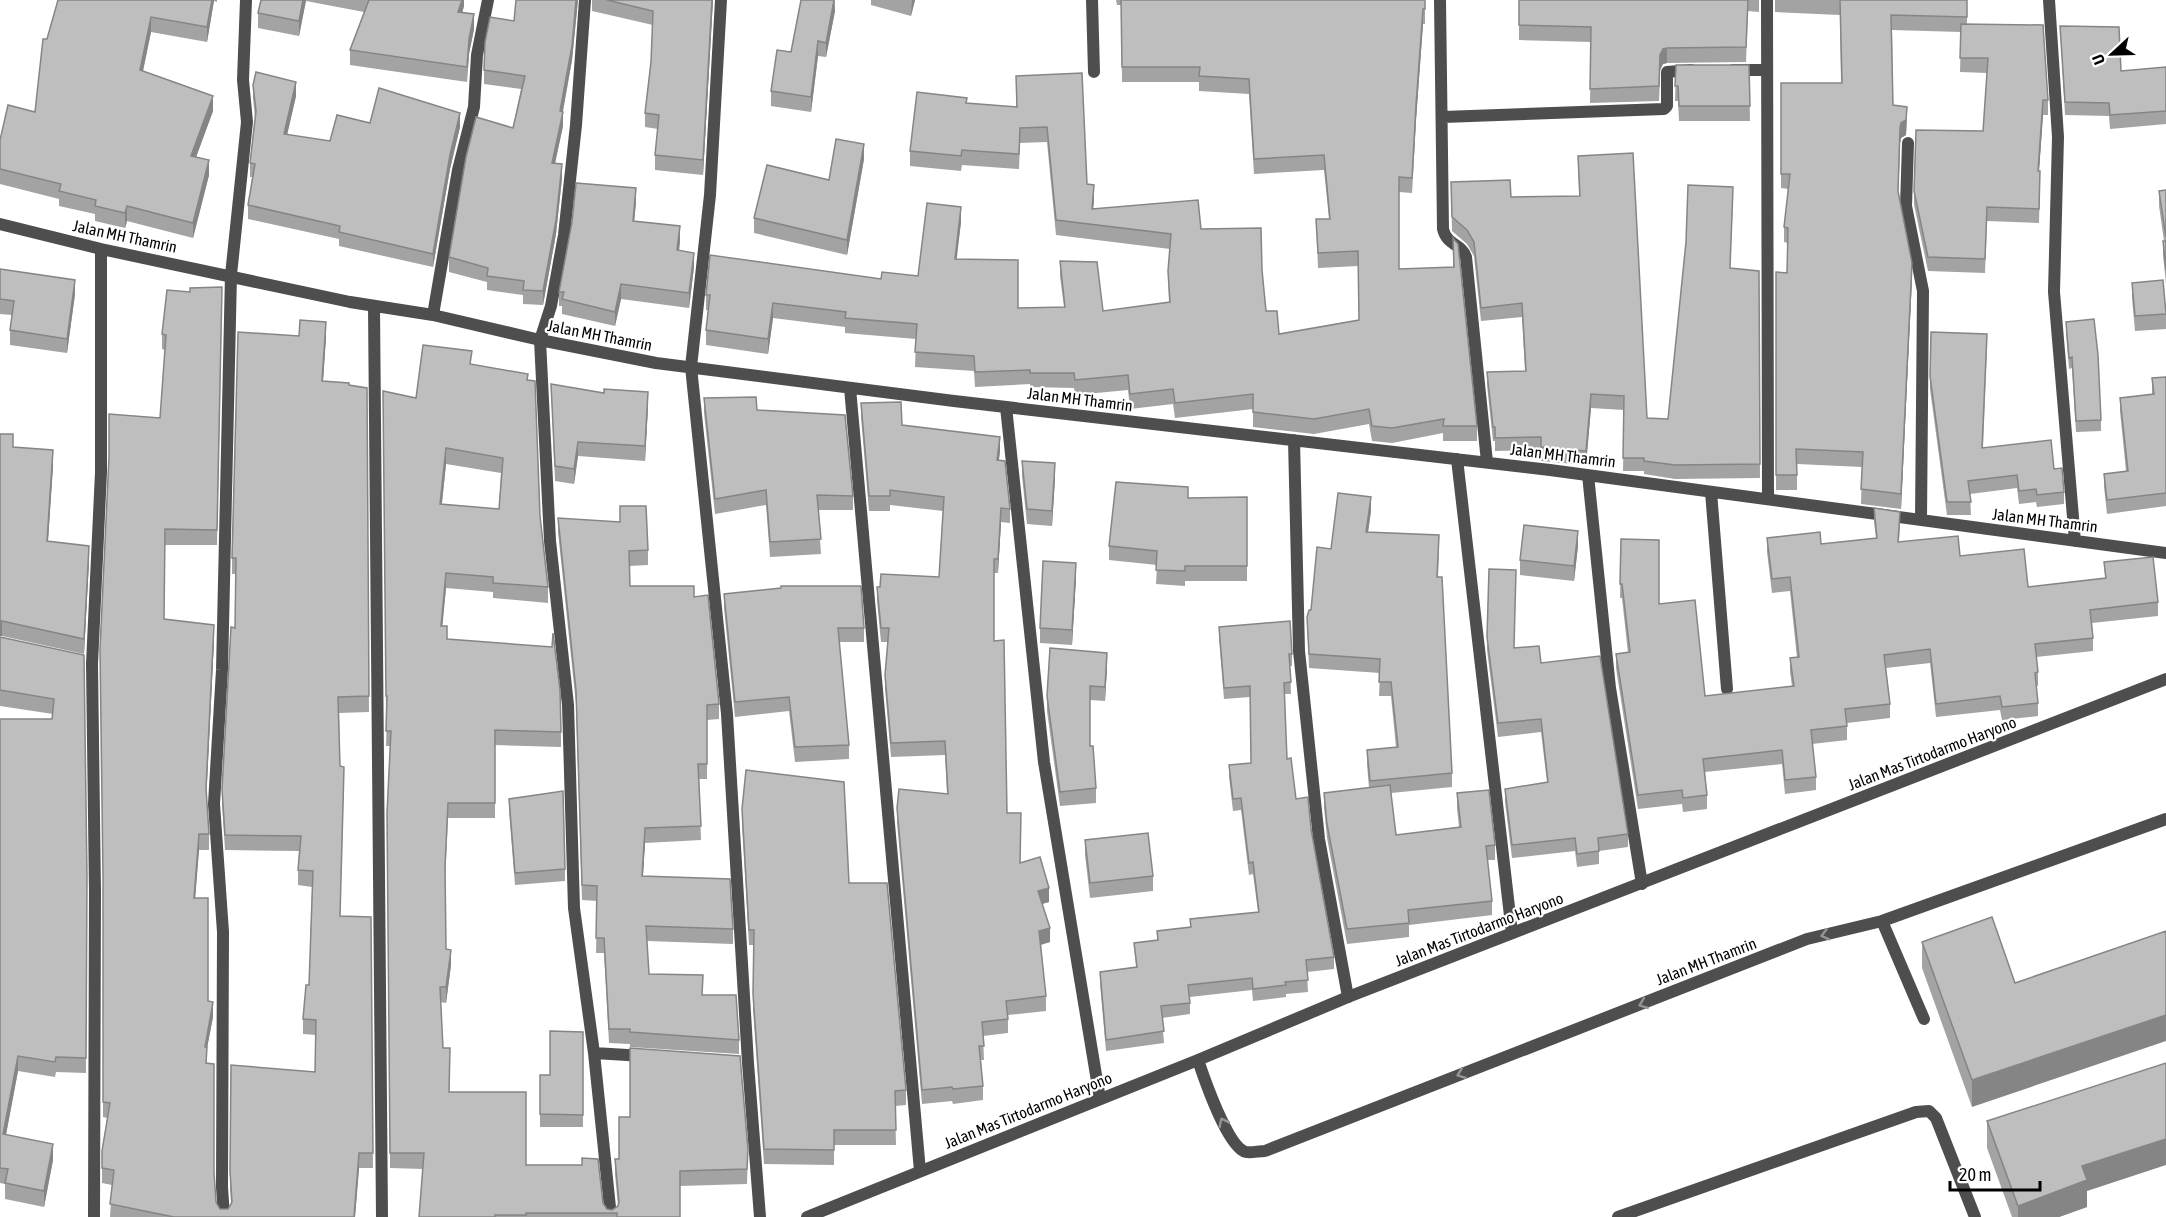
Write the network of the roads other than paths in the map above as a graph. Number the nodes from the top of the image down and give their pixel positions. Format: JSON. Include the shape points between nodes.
{"nodes":[{"id":1,"x":246,"y":0,"type":"edge"},
{"id":2,"x":488,"y":0,"type":"edge"},
{"id":3,"x":585,"y":0,"type":"edge"},
{"id":4,"x":721,"y":0,"type":"edge"},
{"id":5,"x":1092,"y":0,"type":"edge"},
{"id":6,"x":1440,"y":0,"type":"edge"},
{"id":7,"x":1767,"y":0,"type":"edge"},
{"id":8,"x":2049,"y":0,"type":"edge"},
{"id":9,"x":1702,"y":70,"type":"edge"},
{"id":10,"x":1724,"y":70,"type":"edge"},
{"id":11,"x":1767,"y":70,"type":"junction"},
{"id":12,"x":1094,"y":72,"type":"dead end"},
{"id":13,"x":1443,"y":117,"type":"junction"},
{"id":14,"x":1908,"y":143,"type":"dead end"},
{"id":15,"x":0,"y":225,"type":"edge"},
{"id":16,"x":101,"y":249,"type":"junction"},
{"id":17,"x":231,"y":275,"type":"junction"},
{"id":18,"x":374,"y":307,"type":"junction"},
{"id":19,"x":433,"y":315,"type":"junction"},
{"id":20,"x":540,"y":340,"type":"junction"},
{"id":21,"x":691,"y":367,"type":"junction"},
{"id":22,"x":850,"y":388,"type":"junction"},
{"id":23,"x":1006,"y":407,"type":"junction"},
{"id":24,"x":1294,"y":440,"type":"junction"},
{"id":25,"x":1457,"y":459,"type":"junction"},
{"id":26,"x":1487,"y":462,"type":"junction"},
{"id":27,"x":1588,"y":475,"type":"junction"},
{"id":28,"x":1711,"y":492,"type":"junction"},
{"id":29,"x":1768,"y":499,"type":"junction"},
{"id":30,"x":1921,"y":520,"type":"junction"},
{"id":31,"x":2075,"y":541,"type":"junction"},
{"id":32,"x":2166,"y":553,"type":"edge"},
{"id":33,"x":2166,"y":679,"type":"edge"},
{"id":34,"x":1727,"y":689,"type":"dead end"},
{"id":35,"x":2166,"y":819,"type":"edge"},
{"id":36,"x":1642,"y":884,"type":"junction"},
{"id":37,"x":1882,"y":921,"type":"junction"},
{"id":38,"x":1512,"y":933,"type":"junction"},
{"id":39,"x":1348,"y":997,"type":"junction"},
{"id":40,"x":1924,"y":1019,"type":"dead end"},
{"id":41,"x":594,"y":1053,"type":"junction"},
{"id":42,"x":654,"y":1057,"type":"edge"},
{"id":43,"x":1198,"y":1060,"type":"junction"},
{"id":44,"x":1100,"y":1099,"type":"junction"},
{"id":45,"x":920,"y":1172,"type":"junction"},
{"id":46,"x":94,"y":1217,"type":"edge"},
{"id":47,"x":224,"y":1217,"type":"edge"},
{"id":48,"x":382,"y":1217,"type":"edge"},
{"id":49,"x":611,"y":1217,"type":"edge"},
{"id":50,"x":760,"y":1217,"type":"edge"},
{"id":51,"x":807,"y":1217,"type":"edge"},
{"id":52,"x":1618,"y":1217,"type":"edge"},
{"id":53,"x":1975,"y":1217,"type":"edge"}],
"edges":[{"from":1,"to":17,"type":"street","via":[[243,80],[247,122]]},
{"from":2,"to":19,"type":"street","via":[[477,55],[474,107],[458,170]]},
{"from":3,"to":20,"type":"street","via":[[564,235],[551,306]]},
{"from":4,"to":21,"type":"street","via":[[710,195]]},
{"from":5,"to":12,"type":"street"},
{"from":6,"to":13,"type":"street"},
{"from":7,"to":11,"type":"street"},
{"from":8,"to":31,"type":"street","via":[[2058,137],[2054,292]]},
{"from":9,"to":13,"type":"street","via":[[1668,71],[1664,109]]},
{"from":10,"to":11,"type":"street"},
{"from":11,"to":29,"type":"street"},
{"from":13,"to":26,"type":"street","via":[[1443,228],[1446,239],[1464,251],[1466,257]]},
{"from":14,"to":30,"type":"street","via":[[1906,206],[1923,291]]},
{"from":15,"to":16,"type":"street","name":"Jalan MH Thamrin"},
{"from":16,"to":17,"type":"street","name":"Jalan MH Thamrin"},
{"from":16,"to":46,"type":"street","via":[[101,472],[86,663],[95,892]]},
{"from":17,"to":18,"type":"street","name":"Jalan MH Thamrin"},
{"from":17,"to":47,"type":"street","via":[[222,670],[214,804],[224,932]]},
{"from":18,"to":19,"type":"street","name":"Jalan MH Thamrin"},
{"from":18,"to":48,"type":"street"},
{"from":19,"to":20,"type":"street","name":"Jalan MH Thamrin"},
{"from":20,"to":21,"type":"street","name":"Jalan MH Thamrin"},
{"from":20,"to":41,"type":"street","via":[[550,541],[568,705],[574,908]]},
{"from":21,"to":22,"type":"street","name":"Jalan MH Thamrin"},
{"from":21,"to":50,"type":"street","via":[[727,714],[742,1062]]},
{"from":22,"to":23,"type":"street","name":"Jalan MH Thamrin"},
{"from":22,"to":45,"type":"street"},
{"from":23,"to":24,"type":"street","name":"Jalan MH Thamrin"},
{"from":23,"to":44,"type":"street","via":[[1044,762]]},
{"from":24,"to":25,"type":"street","name":"Jalan MH Thamrin"},
{"from":24,"to":39,"type":"street","via":[[1299,651],[1319,839]]},
{"from":25,"to":26,"type":"street","name":"Jalan MH Thamrin"},
{"from":25,"to":38,"type":"street"},
{"from":26,"to":27,"type":"street","name":"Jalan MH Thamrin"},
{"from":27,"to":28,"type":"street","name":"Jalan MH Thamrin"},
{"from":27,"to":36,"type":"street","via":[[1610,688]]},
{"from":28,"to":29,"type":"street","name":"Jalan MH Thamrin"},
{"from":28,"to":34,"type":"street"},
{"from":29,"to":30,"type":"street","name":"Jalan MH Thamrin"},
{"from":30,"to":31,"type":"street","name":"Jalan MH Thamrin"},
{"from":31,"to":32,"type":"street","name":"Jalan MH Thamrin"},
{"from":33,"to":36,"type":"street","name":"Jalan Mas Tirtodarmo Haryono"},
{"from":35,"to":37,"type":"street","name":"Jalan MH Thamrin"},
{"from":36,"to":38,"type":"street","name":"Jalan Mas Tirtodarmo Haryono"},
{"from":37,"to":40,"type":"street"},
{"from":37,"to":43,"type":"street","name":"Jalan MH Thamrin","one_way":true,"via":[[1807,939],[1265,1151],[1245,1152],[1234,1144]]},
{"from":38,"to":39,"type":"street","name":"Jalan Mas Tirtodarmo Haryono"},
{"from":39,"to":43,"type":"street","name":"Jalan Mas Tirtodarmo Haryono"},
{"from":41,"to":42,"type":"street"},
{"from":41,"to":49,"type":"street"},
{"from":43,"to":44,"type":"street","name":"Jalan Mas Tirtodarmo Haryono"},
{"from":44,"to":45,"type":"street","name":"Jalan Mas Tirtodarmo Haryono"},
{"from":45,"to":51,"type":"street","name":"Jalan Mas Tirtodarmo Haryono"},
{"from":52,"to":53,"type":"street","via":[[1916,1112],[1929,1111],[1936,1118]]}]}
